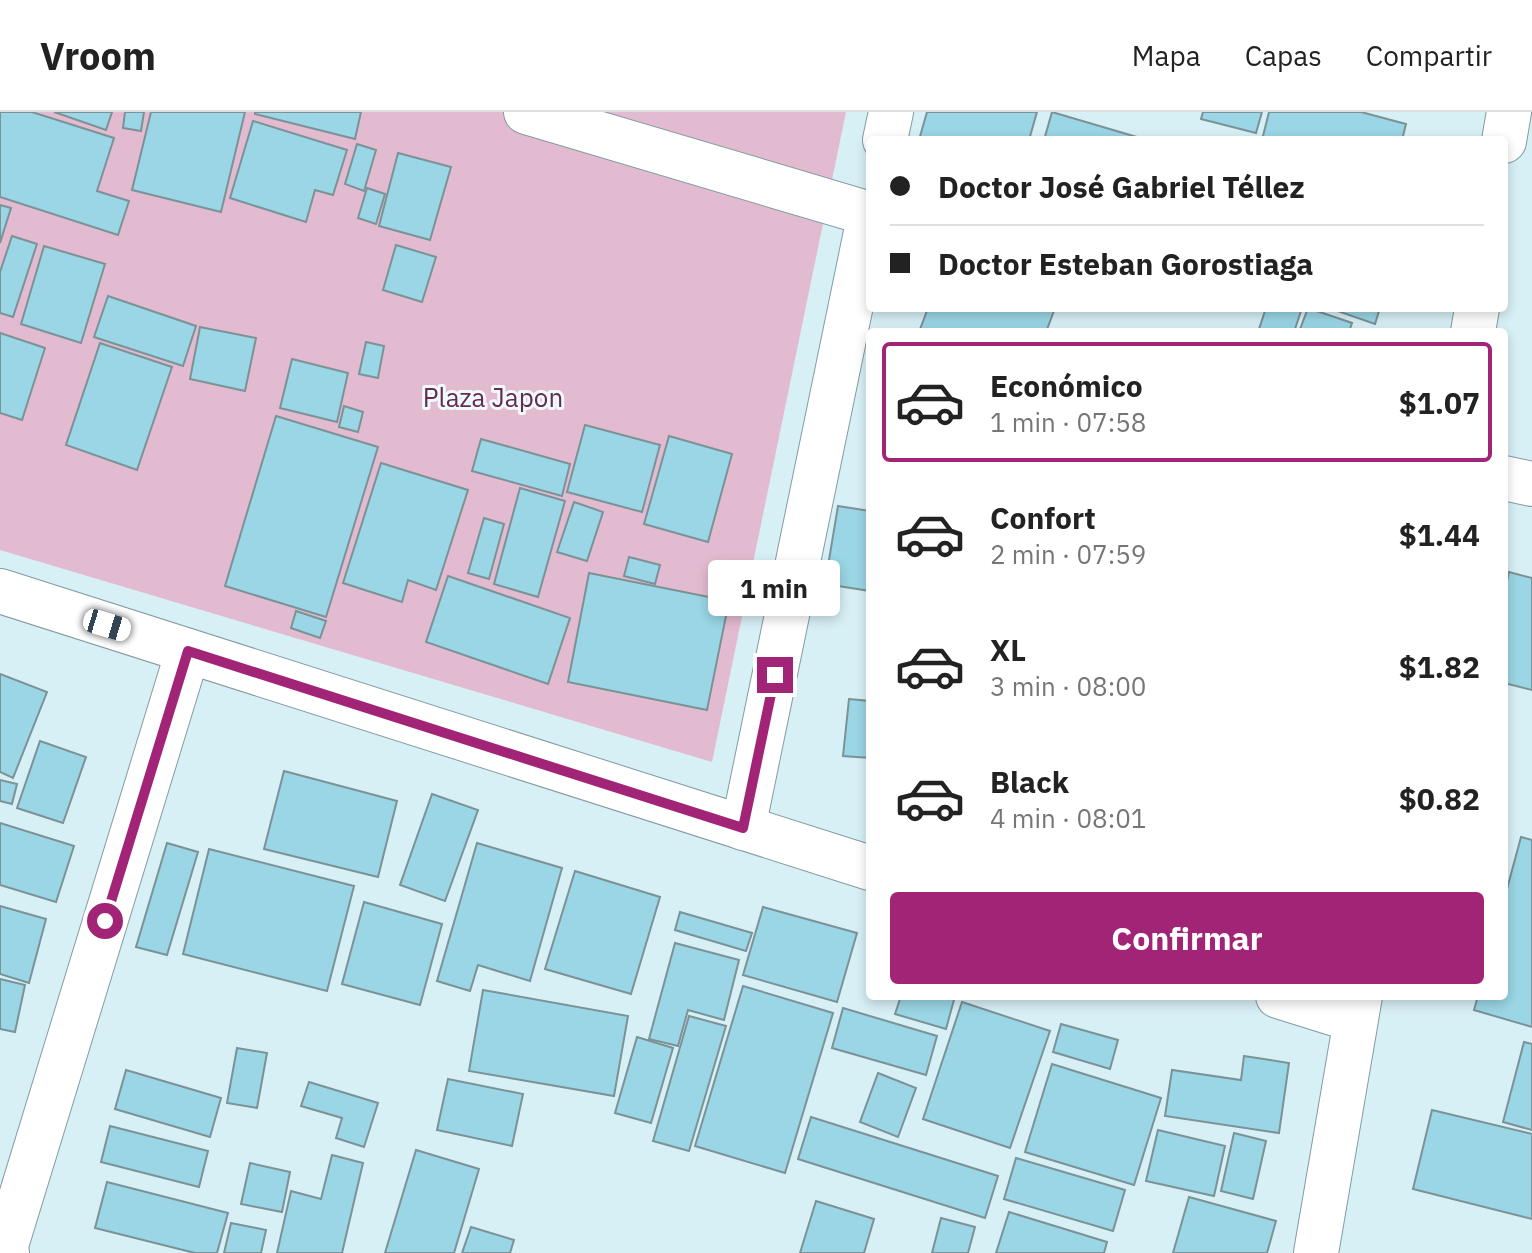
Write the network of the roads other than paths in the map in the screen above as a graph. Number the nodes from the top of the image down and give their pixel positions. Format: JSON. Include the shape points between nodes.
{"nodes":[{"id":1,"x":526,"y":112,"type":"edge"},
{"id":2,"x":891,"y":112,"type":"edge"},
{"id":3,"x":1509,"y":112,"type":"edge"},
{"id":4,"x":886,"y":136,"type":"edge"},
{"id":5,"x":1505,"y":136,"type":"edge"},
{"id":6,"x":866,"y":212,"type":"edge"},
{"id":7,"x":866,"y":232,"type":"edge"},
{"id":8,"x":1508,"y":479,"type":"edge"},
{"id":9,"x":1532,"y":484,"type":"edge"},
{"id":10,"x":0,"y":591,"type":"edge"},
{"id":11,"x":188,"y":651,"type":"junction"},
{"id":12,"x":743,"y":828,"type":"junction"},
{"id":13,"x":866,"y":867,"type":"edge"},
{"id":14,"x":1305,"y":1000,"type":"edge"},
{"id":15,"x":1358,"y":1008,"type":"edge"},
{"id":16,"x":4,"y":1252,"type":"edge"},
{"id":17,"x":1316,"y":1253,"type":"edge"}],
"edges":[{"from":1,"to":6,"type":"street"},
{"from":2,"to":4,"type":"street"},
{"from":3,"to":5,"type":"street"},
{"from":7,"to":12,"type":"street"},
{"from":8,"to":9,"type":"street"},
{"from":10,"to":11,"type":"street"},
{"from":11,"to":12,"type":"street"},
{"from":11,"to":16,"type":"street"},
{"from":12,"to":13,"type":"street"},
{"from":14,"to":15,"type":"street"},
{"from":15,"to":17,"type":"street"}]}
